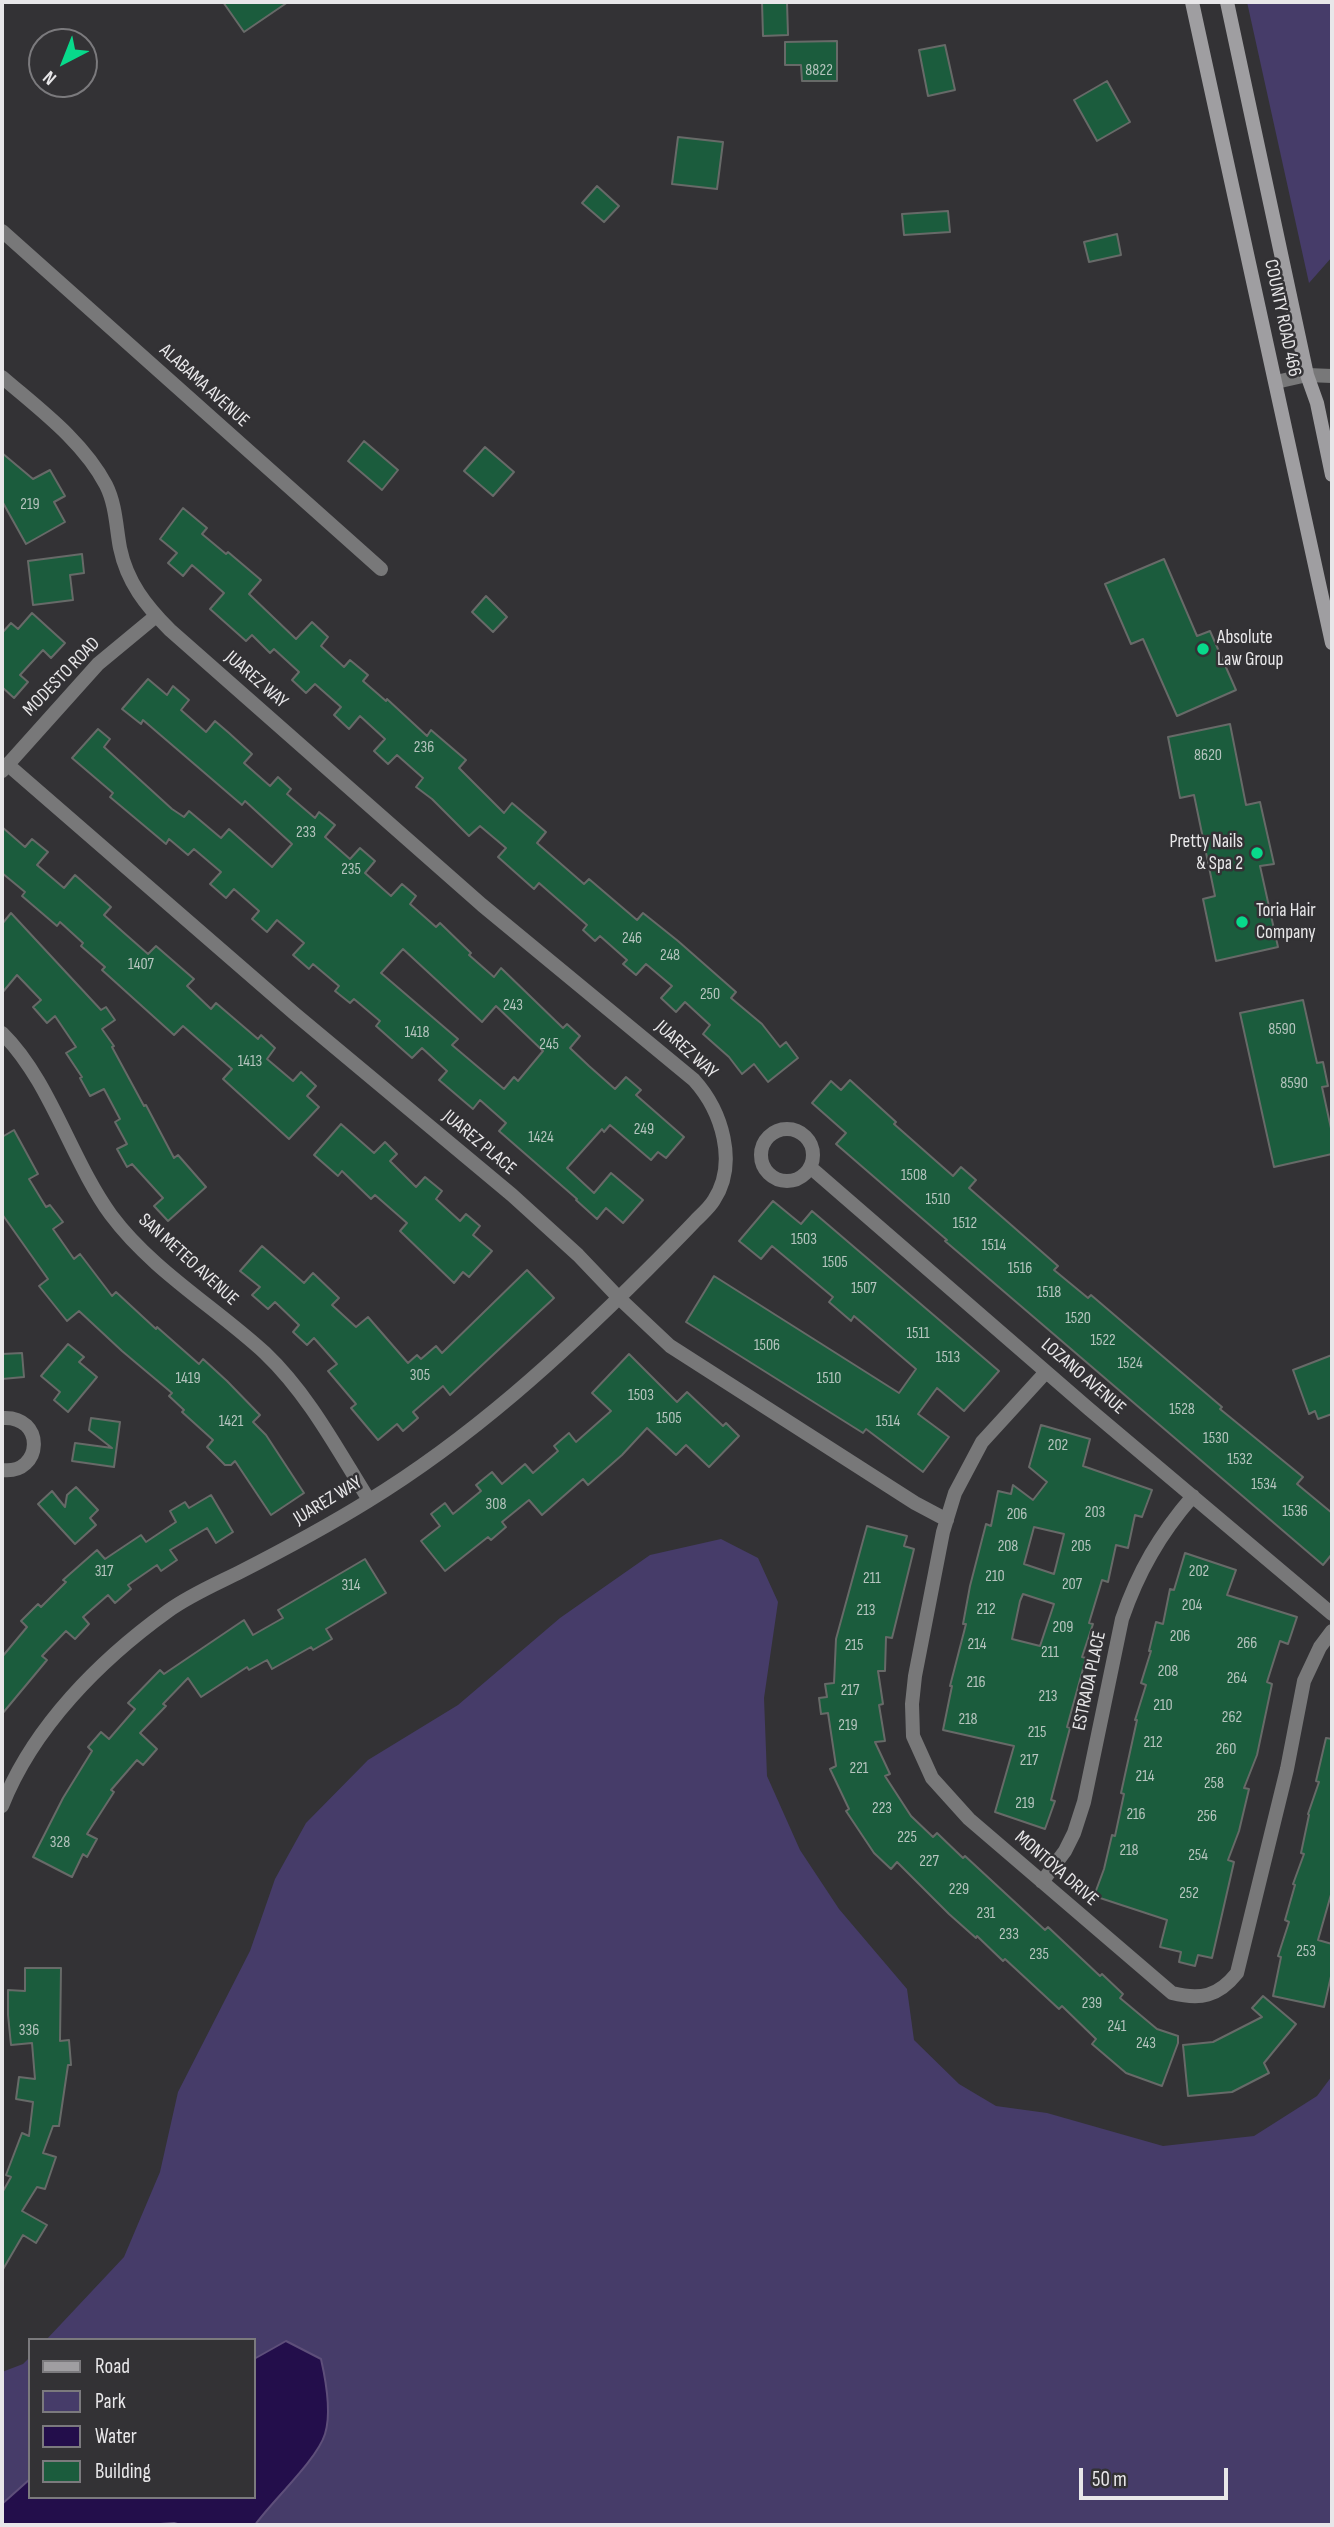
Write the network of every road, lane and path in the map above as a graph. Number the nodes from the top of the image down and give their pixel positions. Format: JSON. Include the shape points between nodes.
{"nodes":[{"id":1,"x":1192,"y":2,"type":"edge"},
{"id":2,"x":1227,"y":2,"type":"edge"},
{"id":3,"x":2,"y":231,"type":"edge"},
{"id":4,"x":1307,"y":375,"type":"junction"},
{"id":5,"x":1332,"y":376,"type":"edge"},
{"id":6,"x":2,"y":377,"type":"edge"},
{"id":7,"x":1276,"y":382,"type":"junction"},
{"id":8,"x":1332,"y":475,"type":"edge"},
{"id":9,"x":382,"y":569,"type":"dead end"},
{"id":10,"x":156,"y":615,"type":"junction"},
{"id":11,"x":1332,"y":643,"type":"edge"},
{"id":12,"x":4,"y":767,"type":"edge"},
{"id":13,"x":2,"y":1033,"type":"edge"},
{"id":14,"x":810,"y":1167,"type":"dead end"},
{"id":15,"x":619,"y":1298,"type":"junction"},
{"id":16,"x":1046,"y":1372,"type":"junction"},
{"id":17,"x":2,"y":1418,"type":"edge"},
{"id":18,"x":2,"y":1470,"type":"edge"},
{"id":19,"x":1193,"y":1496,"type":"junction"},
{"id":20,"x":369,"y":1500,"type":"junction"},
{"id":21,"x":947,"y":1520,"type":"junction"},
{"id":22,"x":1332,"y":1615,"type":"edge"},
{"id":23,"x":1332,"y":1631,"type":"edge"},
{"id":24,"x":3,"y":1798,"type":"edge"},
{"id":25,"x":1042,"y":1882,"type":"junction"}],
"edges":[{"from":1,"to":7,"type":"main road","name":"COUNTY ROAD 466"},
{"from":2,"to":4,"type":"main road","name":"COUNTY ROAD 466"},
{"from":3,"to":9,"type":"street","name":"ALABAMA AVENUE"},
{"from":4,"to":5,"type":"street"},
{"from":4,"to":7,"type":"street"},
{"from":4,"to":8,"type":"main road","name":"COUNTY ROAD 466"},
{"from":6,"to":10,"type":"street","name":"JUAREZ WAY","via":[[92,461],[107,488],[131,581]]},
{"from":7,"to":11,"type":"main road","name":"COUNTY ROAD 466"},
{"from":10,"to":12,"type":"street","name":"MODESTO ROAD","via":[[81,681]]},
{"from":10,"to":15,"type":"street","name":"JUAREZ WAY","via":[[482,905],[708,1096],[722,1131],[726,1168],[715,1200]]},
{"from":12,"to":15,"type":"street","name":"JUAREZ PLACE","via":[[512,1195]]},
{"from":13,"to":20,"type":"street","name":"SAN METEO AVENUE","via":[[31,1070],[111,1215],[156,1262],[289,1377]]},
{"from":14,"to":16,"type":"street","name":"LOZANO AVENUE"},
{"from":15,"to":20,"type":"street","name":"JUAREZ WAY","via":[[508,1400]]},
{"from":15,"to":21,"type":"street","name":"JUAREZ PLACE","via":[[701,1368]]},
{"from":16,"to":19,"type":"street","name":"LOZANO AVENUE"},
{"from":16,"to":21,"type":"street","name":"MONTOYA DRIVE","via":[[982,1442],[955,1493]]},
{"from":17,"to":18,"type":"street","via":[[26,1424],[34,1439],[26,1463]]},
{"from":19,"to":22,"type":"street","name":"LOZANO AVENUE"},
{"from":19,"to":25,"type":"street","name":"ESTRADA PLACE","via":[[1155,1544],[1131,1592],[1081,1812],[1065,1851]]},
{"from":20,"to":24,"type":"street","name":"JUAREZ WAY","via":[[171,1609],[134,1637],[65,1703]]},
{"from":21,"to":25,"type":"street","name":"MONTOYA DRIVE","via":[[915,1676],[913,1736],[932,1778],[953,1803]]},
{"from":23,"to":25,"type":"street","name":"MONTOYA DRIVE","via":[[1304,1681],[1243,1955],[1227,1985],[1193,1998],[1172,1993]]}]}
